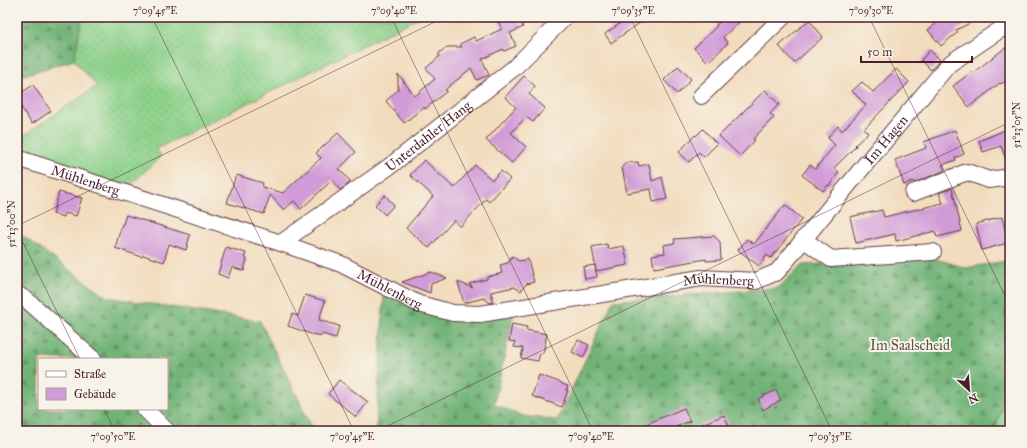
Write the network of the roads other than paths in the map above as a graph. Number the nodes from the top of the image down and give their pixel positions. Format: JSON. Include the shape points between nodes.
{"nodes":[{"id":1,"x":565,"y":17,"type":"edge"},
{"id":2,"x":783,"y":17,"type":"edge"},
{"id":3,"x":1010,"y":23,"type":"edge"},
{"id":4,"x":701,"y":96,"type":"dead end"},
{"id":5,"x":17,"y":158,"type":"edge"},
{"id":6,"x":1010,"y":177,"type":"edge"},
{"id":7,"x":913,"y":193,"type":"dead end"},
{"id":8,"x":803,"y":239,"type":"junction"},
{"id":9,"x":281,"y":243,"type":"junction"},
{"id":10,"x":933,"y":252,"type":"dead end"},
{"id":11,"x":777,"y":272,"type":"joint"},
{"id":12,"x":17,"y":294,"type":"edge"},
{"id":13,"x":92,"y":358,"type":"edge"},
{"id":14,"x":146,"y":410,"type":"edge"},
{"id":15,"x":167,"y":431,"type":"edge"}],
"edges":[{"from":1,"to":9,"type":"street","name":"Unterdahler Hang","via":[[515,67],[390,166]]},
{"from":2,"to":4,"type":"street"},
{"from":3,"to":8,"type":"street","name":"Im Hagen","via":[[949,64]]},
{"from":5,"to":9,"type":"street","name":"Mühlenberg"},
{"from":6,"to":7,"type":"street","via":[[989,180],[967,172]]},
{"from":8,"to":10,"type":"street","via":[[831,259]]},
{"from":8,"to":11,"type":"street","name":"Im Hagen"},
{"from":9,"to":11,"type":"street","name":"Mühlenberg","via":[[341,264],[419,304],[453,313],[480,314],[701,278],[756,281]]},
{"from":12,"to":13,"type":"street"},
{"from":14,"to":15,"type":"street"}]}
